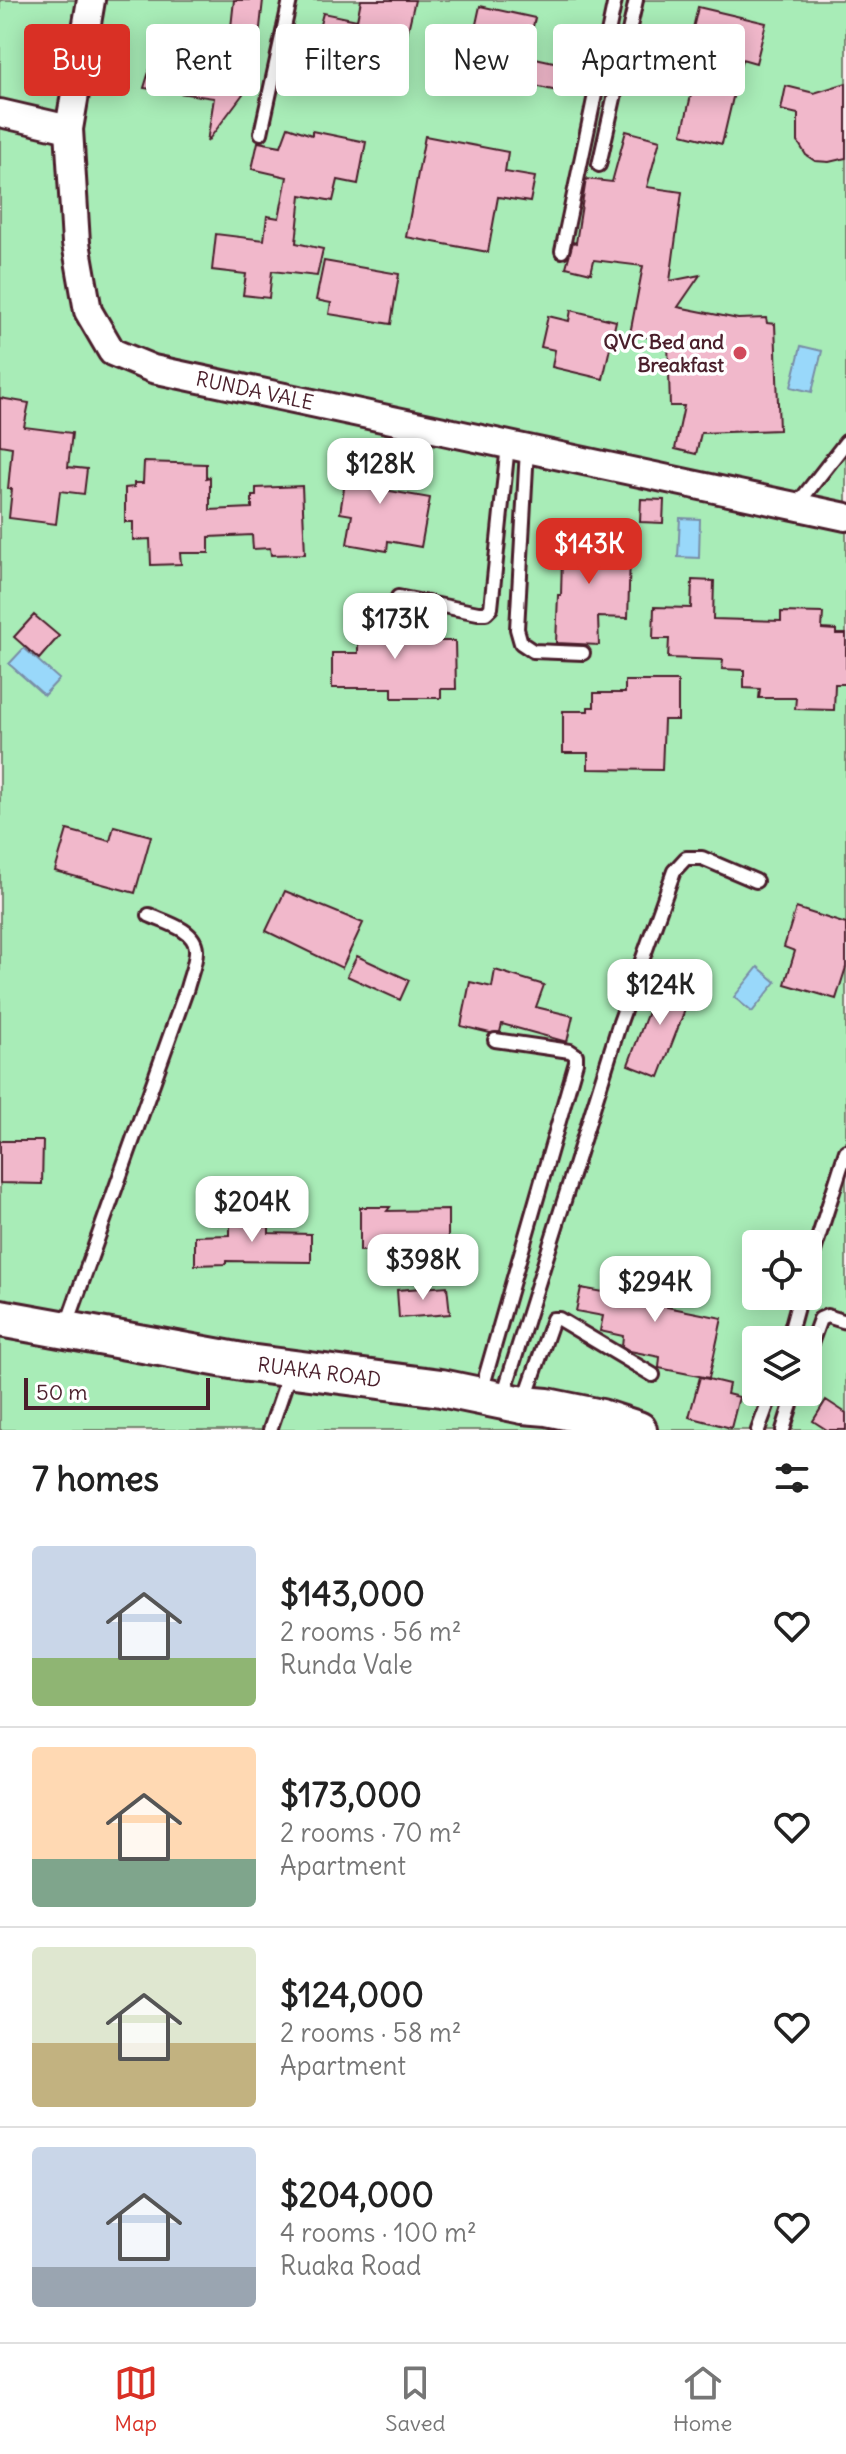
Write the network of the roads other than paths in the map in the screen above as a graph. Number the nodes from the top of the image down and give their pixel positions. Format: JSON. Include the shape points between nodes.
{"nodes":[{"id":1,"x":91,"y":0,"type":"edge"},
{"id":2,"x":290,"y":0,"type":"edge"},
{"id":3,"x":615,"y":0,"type":"edge"},
{"id":4,"x":636,"y":0,"type":"edge"},
{"id":5,"x":0,"y":113,"type":"edge"},
{"id":6,"x":69,"y":129,"type":"junction"},
{"id":7,"x":261,"y":133,"type":"dead end"},
{"id":8,"x":599,"y":165,"type":"dead end"},
{"id":9,"x":562,"y":251,"type":"dead end"},
{"id":10,"x":846,"y":442,"type":"edge"},
{"id":11,"x":518,"y":447,"type":"junction"},
{"id":12,"x":796,"y":506,"type":"junction"},
{"id":13,"x":846,"y":517,"type":"edge"},
{"id":14,"x":398,"y":597,"type":"dead end"},
{"id":15,"x":583,"y":653,"type":"dead end"},
{"id":16,"x":756,"y":881,"type":"dead end"},
{"id":17,"x":149,"y":915,"type":"dead end"},
{"id":18,"x":495,"y":1040,"type":"dead end"},
{"id":19,"x":846,"y":1151,"type":"edge"},
{"id":20,"x":821,"y":1230,"type":"edge"},
{"id":21,"x":0,"y":1318,"type":"edge"},
{"id":22,"x":846,"y":1322,"type":"edge"},
{"id":23,"x":817,"y":1326,"type":"edge"},
{"id":24,"x":65,"y":1330,"type":"junction"},
{"id":25,"x":291,"y":1368,"type":"junction"},
{"id":26,"x":653,"y":1375,"type":"dead end"},
{"id":27,"x":502,"y":1400,"type":"junction"},
{"id":28,"x":767,"y":1406,"type":"edge"},
{"id":29,"x":791,"y":1406,"type":"edge"},
{"id":30,"x":270,"y":1430,"type":"edge"},
{"id":31,"x":638,"y":1430,"type":"edge"},
{"id":32,"x":758,"y":1430,"type":"edge"},
{"id":33,"x":783,"y":1430,"type":"edge"}],
"edges":[{"from":1,"to":6,"type":"street","name":"RUNDA VALE"},
{"from":2,"to":7,"type":"lane"},
{"from":3,"to":9,"type":"lane"},
{"from":4,"to":8,"type":"lane"},
{"from":5,"to":6,"type":"street"},
{"from":6,"to":11,"type":"street","name":"RUNDA VALE","via":[[76,243],[88,311],[112,352],[153,369]]},
{"from":10,"to":12,"type":"lane"},
{"from":11,"to":12,"type":"street","name":"RUNDA VALE"},
{"from":11,"to":14,"type":"lane","via":[[491,608],[478,613]]},
{"from":11,"to":15,"type":"lane","via":[[521,643],[533,651]]},
{"from":12,"to":13,"type":"street","name":"RUNDA VALE"},
{"from":16,"to":27,"type":"lane","via":[[702,858],[686,858],[674,871],[619,1025]]},
{"from":17,"to":24,"type":"lane","via":[[183,930],[197,948]]},
{"from":18,"to":27,"type":"lane","via":[[576,1055]]},
{"from":19,"to":20,"type":"lane"},
{"from":21,"to":24,"type":"street","name":"RUAKA ROAD"},
{"from":22,"to":23,"type":"lane","via":[[827,1316]]},
{"from":24,"to":25,"type":"street","name":"RUAKA ROAD"},
{"from":25,"to":27,"type":"street","name":"RUAKA ROAD"},
{"from":25,"to":30,"type":"lane"},
{"from":26,"to":27,"type":"lane","via":[[553,1319]]},
{"from":27,"to":31,"type":"street","name":"RUAKA ROAD"},
{"from":28,"to":32,"type":"lane"},
{"from":29,"to":33,"type":"lane"}]}
